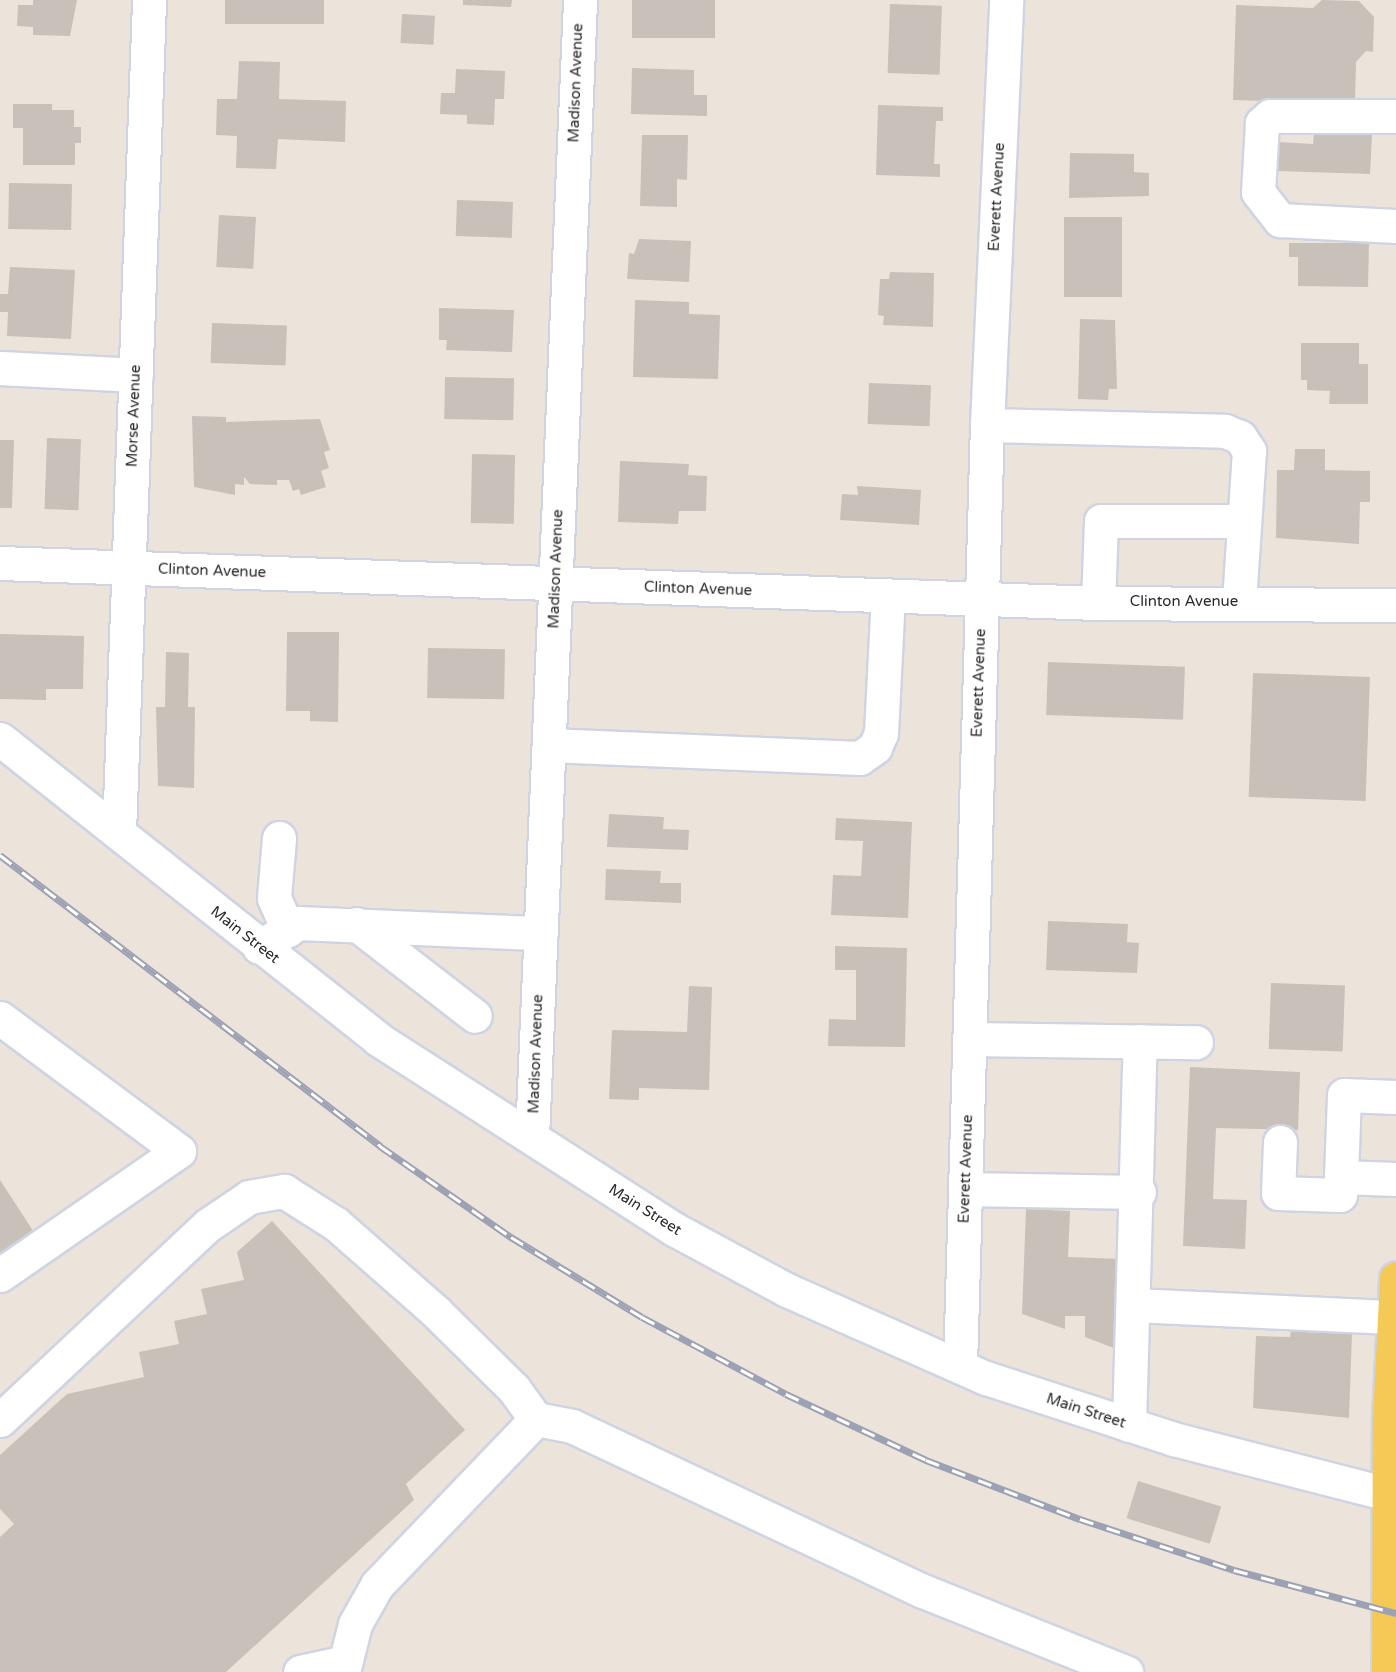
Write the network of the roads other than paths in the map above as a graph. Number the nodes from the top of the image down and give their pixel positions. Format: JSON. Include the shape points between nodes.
{"nodes":[{"id":1,"x":149,"y":0,"type":"edge"},
{"id":2,"x":580,"y":0,"type":"edge"},
{"id":3,"x":1006,"y":0,"type":"edge"},
{"id":4,"x":1396,"y":116,"type":"edge"},
{"id":5,"x":1396,"y":225,"type":"edge"},
{"id":6,"x":0,"y":368,"type":"edge"},
{"id":7,"x":136,"y":375,"type":"junction"},
{"id":8,"x":987,"y":425,"type":"junction"},
{"id":9,"x":1244,"y":521,"type":"junction"},
{"id":10,"x":0,"y":563,"type":"edge"},
{"id":11,"x":129,"y":568,"type":"junction"},
{"id":12,"x":555,"y":583,"type":"junction"},
{"id":13,"x":888,"y":596,"type":"junction"},
{"id":14,"x":982,"y":599,"type":"junction"},
{"id":15,"x":1239,"y":602,"type":"junction"},
{"id":16,"x":1098,"y":603,"type":"junction"},
{"id":17,"x":1396,"y":605,"type":"edge"},
{"id":18,"x":0,"y":739,"type":"edge"},
{"id":19,"x":549,"y":745,"type":"junction"},
{"id":20,"x":119,"y":832,"type":"junction"},
{"id":21,"x":279,"y":838,"type":"dead end"},
{"id":22,"x":356,"y":924,"type":"junction"},
{"id":23,"x":288,"y":930,"type":"junction"},
{"id":24,"x":541,"y":933,"type":"junction"},
{"id":25,"x":259,"y":947,"type":"junction"},
{"id":26,"x":475,"y":1016,"type":"dead end"},
{"id":27,"x":0,"y":1018,"type":"edge"},
{"id":28,"x":969,"y":1039,"type":"junction"},
{"id":29,"x":1140,"y":1041,"type":"junction"},
{"id":30,"x":1196,"y":1042,"type":"dead end"},
{"id":31,"x":1396,"y":1097,"type":"edge"},
{"id":32,"x":532,"y":1137,"type":"junction"},
{"id":33,"x":1280,"y":1142,"type":"dead end"},
{"id":34,"x":1341,"y":1177,"type":"junction"},
{"id":35,"x":1396,"y":1179,"type":"edge"},
{"id":36,"x":965,"y":1189,"type":"junction"},
{"id":37,"x":1138,"y":1192,"type":"junction"},
{"id":38,"x":0,"y":1275,"type":"edge"},
{"id":39,"x":1396,"y":1278,"type":"edge"},
{"id":40,"x":1135,"y":1305,"type":"junction"},
{"id":41,"x":1394,"y":1317,"type":"junction"},
{"id":42,"x":960,"y":1366,"type":"junction"},
{"id":43,"x":1392,"y":1417,"type":"edge"},
{"id":44,"x":536,"y":1419,"type":"junction"},
{"id":45,"x":0,"y":1420,"type":"edge"},
{"id":46,"x":1129,"y":1425,"type":"junction"},
{"id":47,"x":1388,"y":1494,"type":"junction"},
{"id":48,"x":1391,"y":1567,"type":"edge"},
{"id":49,"x":1080,"y":1665,"type":"edge"},
{"id":50,"x":343,"y":1667,"type":"edge"},
{"id":51,"x":300,"y":1672,"type":"edge"},
{"id":52,"x":1126,"y":1672,"type":"edge"},
{"id":53,"x":1388,"y":1672,"type":"edge"}],
"edges":[{"from":1,"to":7,"type":"street","name":"Morse Avenue"},
{"from":2,"to":12,"type":"street","name":"Madison Avenue"},
{"from":3,"to":8,"type":"street","name":"Everett Avenue"},
{"from":4,"to":5,"type":"street","via":[[1270,116],[1262,123],[1258,192],[1280,220]]},
{"from":6,"to":7,"type":"street"},
{"from":7,"to":11,"type":"street","name":"Morse Avenue"},
{"from":8,"to":9,"type":"street","via":[[1225,431],[1240,437],[1249,450]]},
{"from":8,"to":14,"type":"street","name":"Everett Avenue"},
{"from":9,"to":15,"type":"street"},
{"from":9,"to":16,"type":"street","via":[[1101,521]]},
{"from":10,"to":11,"type":"street","name":"Clinton Avenue"},
{"from":11,"to":12,"type":"street","name":"Clinton Avenue"},
{"from":11,"to":20,"type":"street","name":"Morse Avenue"},
{"from":12,"to":13,"type":"street","name":"Clinton Avenue"},
{"from":12,"to":19,"type":"street","name":"Madison Avenue"},
{"from":13,"to":14,"type":"street","name":"Clinton Avenue"},
{"from":13,"to":19,"type":"street","via":[[881,733],[875,747],[860,758]]},
{"from":14,"to":16,"type":"street","name":"Clinton Avenue"},
{"from":14,"to":28,"type":"street","name":"Everett Avenue"},
{"from":15,"to":16,"type":"street","name":"Clinton Avenue"},
{"from":15,"to":17,"type":"street","name":"Clinton Avenue"},
{"from":18,"to":20,"type":"street","name":"Main Street"},
{"from":19,"to":24,"type":"street","name":"Madison Avenue"},
{"from":20,"to":25,"type":"street","name":"Main Street"},
{"from":21,"to":23,"type":"street","via":[[274,898]]},
{"from":22,"to":23,"type":"street","via":[[298,923]]},
{"from":22,"to":24,"type":"street"},
{"from":22,"to":26,"type":"street"},
{"from":23,"to":25,"type":"street"},
{"from":24,"to":32,"type":"street","name":"Madison Avenue"},
{"from":25,"to":32,"type":"street","name":"Main Street","via":[[378,1039]]},
{"from":27,"to":38,"type":"street","via":[[179,1151]]},
{"from":28,"to":29,"type":"street"},
{"from":28,"to":36,"type":"street","name":"Everett Avenue"},
{"from":29,"to":30,"type":"street"},
{"from":29,"to":37,"type":"street"},
{"from":31,"to":34,"type":"street","via":[[1344,1095]]},
{"from":32,"to":42,"type":"street","name":"Main Street","via":[[674,1229],[787,1290]]},
{"from":33,"to":34,"type":"street","via":[[1278,1193],[1340,1195]]},
{"from":34,"to":35,"type":"street"},
{"from":36,"to":37,"type":"street"},
{"from":36,"to":42,"type":"street","name":"Everett Avenue"},
{"from":37,"to":40,"type":"street"},
{"from":39,"to":41,"type":"main road"},
{"from":40,"to":41,"type":"street"},
{"from":40,"to":46,"type":"street"},
{"from":41,"to":43,"type":"main road"},
{"from":42,"to":46,"type":"street","name":"Main Street"},
{"from":43,"to":47,"type":"main road"},
{"from":44,"to":45,"type":"street","via":[[514,1389],[436,1312],[336,1224],[284,1191],[249,1197],[208,1225]]},
{"from":44,"to":49,"type":"street","via":[[572,1426]]},
{"from":44,"to":50,"type":"street","via":[[377,1585],[355,1624]]},
{"from":46,"to":47,"type":"street","name":"Main Street"},
{"from":47,"to":48,"type":"main road"},
{"from":48,"to":53,"type":"main road"},
{"from":49,"to":52,"type":"street"},
{"from":50,"to":51,"type":"street"}]}
